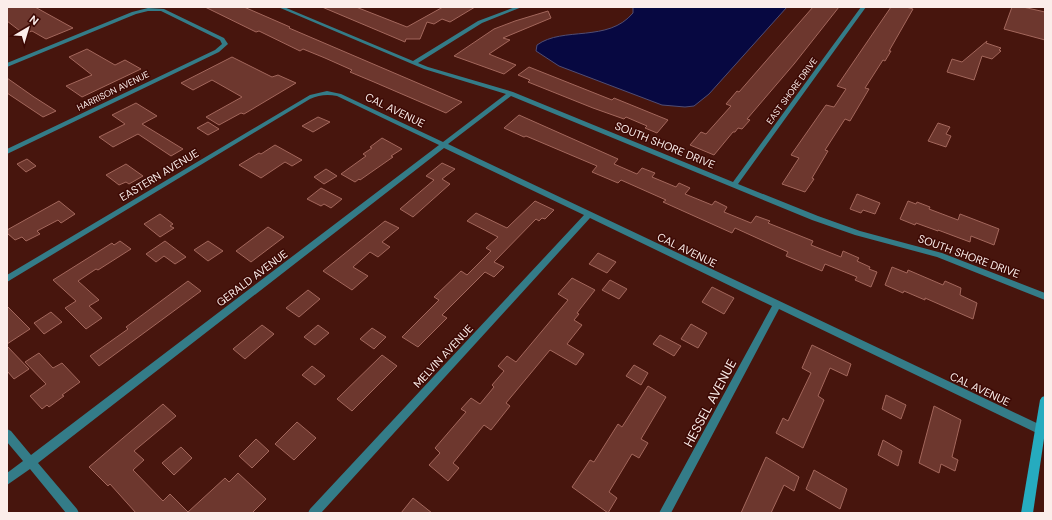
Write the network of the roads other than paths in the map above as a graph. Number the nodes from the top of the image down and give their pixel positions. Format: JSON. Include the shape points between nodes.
{"nodes":[{"id":1,"x":280,"y":7,"type":"edge"},
{"id":2,"x":520,"y":7,"type":"edge"},
{"id":3,"x":864,"y":7,"type":"edge"},
{"id":4,"x":413,"y":63,"type":"junction"},
{"id":5,"x":7,"y":65,"type":"edge"},
{"id":6,"x":324,"y":92,"type":"joint"},
{"id":7,"x":511,"y":93,"type":"junction"},
{"id":8,"x":443,"y":145,"type":"junction"},
{"id":9,"x":7,"y":152,"type":"edge"},
{"id":10,"x":734,"y":185,"type":"junction"},
{"id":11,"x":589,"y":215,"type":"junction"},
{"id":12,"x":7,"y":279,"type":"edge"},
{"id":13,"x":1045,"y":297,"type":"edge"},
{"id":14,"x":777,"y":305,"type":"junction"},
{"id":15,"x":1045,"y":400,"type":"edge"},
{"id":16,"x":1043,"y":431,"type":"edge"},
{"id":17,"x":7,"y":434,"type":"edge"},
{"id":18,"x":30,"y":462,"type":"junction"},
{"id":19,"x":7,"y":480,"type":"edge"},
{"id":20,"x":73,"y":513,"type":"edge"},
{"id":21,"x":314,"y":513,"type":"edge"},
{"id":22,"x":665,"y":513,"type":"edge"},
{"id":23,"x":1028,"y":513,"type":"edge"}],
"edges":[{"from":1,"to":4,"type":"street","name":"SOUTH SHORE DRIVE"},
{"from":2,"to":4,"type":"street","via":[[480,22]]},
{"from":3,"to":10,"type":"street","name":"EAST SHORE DRIVE"},
{"from":4,"to":7,"type":"street","name":"SOUTH SHORE DRIVE"},
{"from":5,"to":9,"type":"street","name":"HARRISON AVENUE","via":[[134,13],[153,8],[222,39],[225,44],[217,51]]},
{"from":6,"to":8,"type":"street","name":"CAL AVENUE","via":[[339,95]]},
{"from":6,"to":12,"type":"street","name":"EASTERN AVENUE","via":[[308,98]]},
{"from":7,"to":8,"type":"street","name":"GERALD AVENUE"},
{"from":7,"to":10,"type":"street","name":"SOUTH SHORE DRIVE"},
{"from":8,"to":11,"type":"street","name":"CAL AVENUE"},
{"from":8,"to":18,"type":"street","name":"GERALD AVENUE"},
{"from":10,"to":13,"type":"street","name":"SOUTH SHORE DRIVE","via":[[834,226],[939,255]]},
{"from":11,"to":14,"type":"street","name":"CAL AVENUE"},
{"from":11,"to":21,"type":"street","name":"MELVIN AVENUE"},
{"from":14,"to":16,"type":"street","name":"CAL AVENUE"},
{"from":14,"to":22,"type":"street","name":"HESSEL AVENUE"},
{"from":15,"to":16,"type":"main road"},
{"from":16,"to":23,"type":"main road"},
{"from":17,"to":18,"type":"street"},
{"from":18,"to":19,"type":"street","name":"GERALD AVENUE"},
{"from":18,"to":20,"type":"street"}]}
